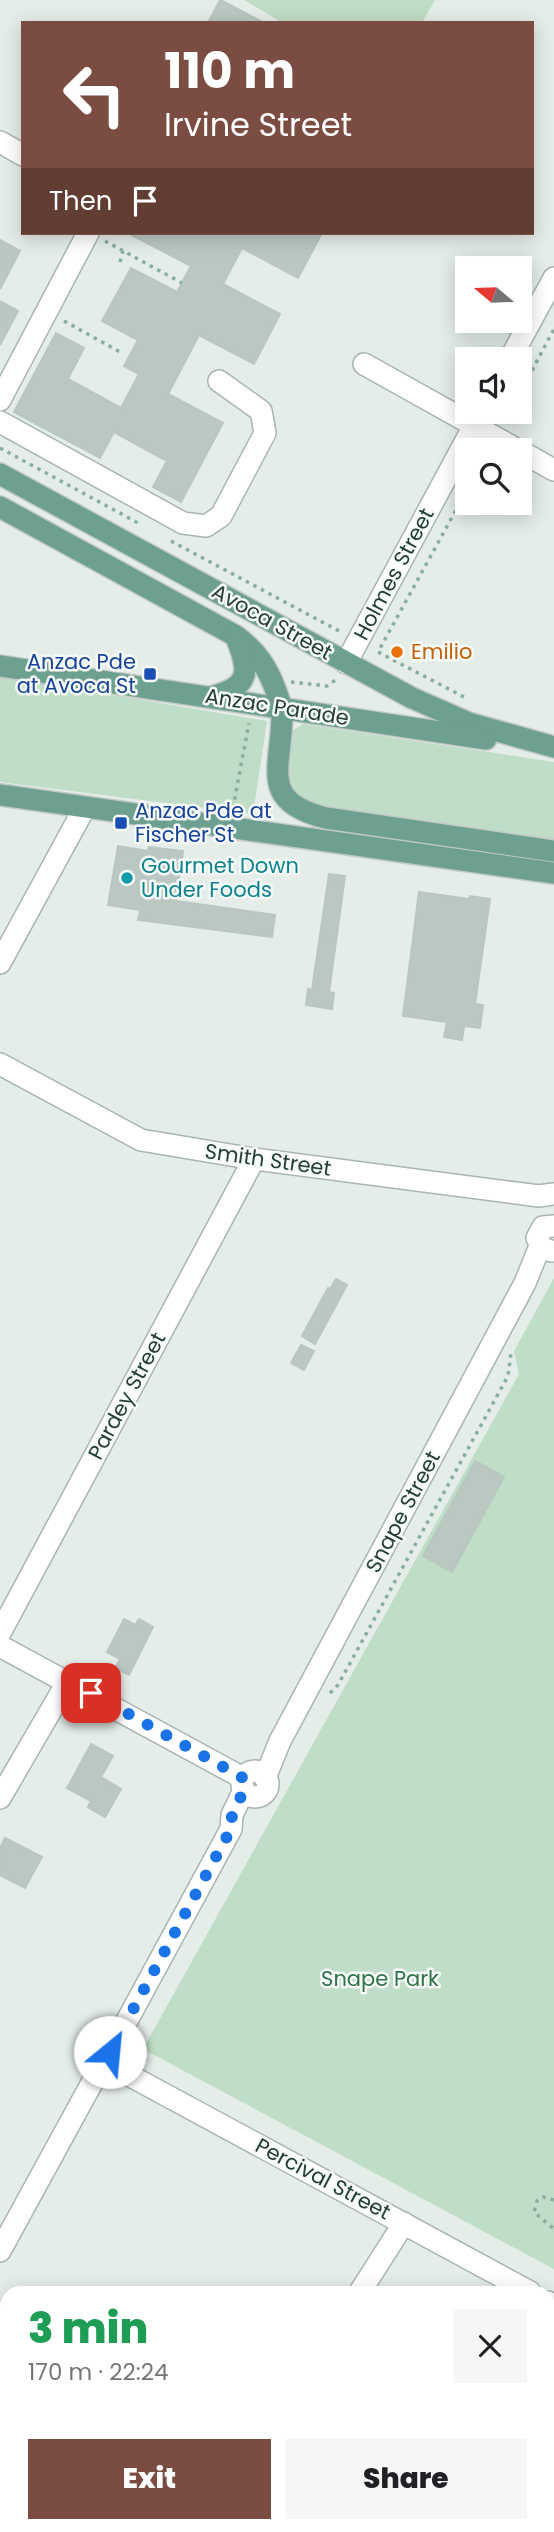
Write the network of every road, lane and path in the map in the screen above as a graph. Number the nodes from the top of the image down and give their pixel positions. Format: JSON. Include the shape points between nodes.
{"nodes":[{"id":1,"x":0,"y":142,"type":"edge"},
{"id":2,"x":21,"y":154,"type":"edge"},
{"id":3,"x":94,"y":236,"type":"edge"},
{"id":4,"x":123,"y":251,"type":"junction"},
{"id":5,"x":120,"y":262,"type":"dead end"},
{"id":6,"x":554,"y":278,"type":"edge"},
{"id":7,"x":182,"y":283,"type":"dead end"},
{"id":8,"x":47,"y":311,"type":"junction"},
{"id":9,"x":554,"y":329,"type":"edge"},
{"id":10,"x":517,"y":347,"type":"edge"},
{"id":11,"x":122,"y":353,"type":"dead end"},
{"id":12,"x":364,"y":364,"type":"dead end"},
{"id":13,"x":532,"y":370,"type":"edge"},
{"id":14,"x":219,"y":381,"type":"dead end"},
{"id":15,"x":0,"y":400,"type":"edge"},
{"id":16,"x":455,"y":408,"type":"edge"},
{"id":17,"x":0,"y":422,"type":"edge"},
{"id":18,"x":475,"y":424,"type":"edge"},
{"id":19,"x":485,"y":424,"type":"edge"},
{"id":20,"x":503,"y":438,"type":"edge"},
{"id":21,"x":532,"y":457,"type":"edge"},
{"id":22,"x":554,"y":470,"type":"edge"},
{"id":23,"x":0,"y":474,"type":"edge"},
{"id":24,"x":0,"y":508,"type":"edge"},
{"id":25,"x":455,"y":512,"type":"edge"},
{"id":26,"x":236,"y":636,"type":"junction"},
{"id":27,"x":346,"y":663,"type":"junction"},
{"id":28,"x":0,"y":666,"type":"edge"},
{"id":29,"x":286,"y":683,"type":"dead end"},
{"id":30,"x":212,"y":697,"type":"junction"},
{"id":31,"x":474,"y":702,"type":"dead end"},
{"id":32,"x":282,"y":709,"type":"junction"},
{"id":33,"x":250,"y":717,"type":"dead end"},
{"id":34,"x":554,"y":747,"type":"edge"},
{"id":35,"x":0,"y":795,"type":"edge"},
{"id":36,"x":85,"y":807,"type":"junction"},
{"id":37,"x":224,"y":808,"type":"dead end"},
{"id":38,"x":554,"y":851,"type":"edge"},
{"id":39,"x":554,"y":873,"type":"edge"},
{"id":40,"x":0,"y":963,"type":"edge"},
{"id":41,"x":0,"y":1064,"type":"edge"},
{"id":42,"x":254,"y":1159,"type":"junction"},
{"id":43,"x":546,"y":1195,"type":"edge"},
{"id":44,"x":553,"y":1224,"type":"edge"},
{"id":45,"x":547,"y":1249,"type":"edge"},
{"id":46,"x":511,"y":1351,"type":"dead end"},
{"id":47,"x":0,"y":1633,"type":"edge"},
{"id":48,"x":0,"y":1646,"type":"edge"},
{"id":49,"x":68,"y":1681,"type":"junction"},
{"id":50,"x":329,"y":1694,"type":"dead end"},
{"id":51,"x":252,"y":1783,"type":"junction"},
{"id":52,"x":0,"y":1798,"type":"edge"},
{"id":53,"x":139,"y":2040,"type":"dead end"},
{"id":54,"x":108,"y":2063,"type":"junction"},
{"id":55,"x":148,"y":2064,"type":"dead end"},
{"id":56,"x":554,"y":2200,"type":"edge"},
{"id":57,"x":404,"y":2222,"type":"junction"},
{"id":58,"x":554,"y":2230,"type":"edge"},
{"id":59,"x":0,"y":2252,"type":"edge"},
{"id":60,"x":364,"y":2286,"type":"edge"},
{"id":61,"x":519,"y":2286,"type":"edge"}],
"edges":[{"from":1,"to":2,"type":"street"},
{"from":3,"to":4,"type":"path"},
{"from":3,"to":8,"type":"street"},
{"from":4,"to":5,"type":"path"},
{"from":4,"to":7,"type":"path"},
{"from":6,"to":10,"type":"street"},
{"from":8,"to":11,"type":"path"},
{"from":8,"to":15,"type":"street"},
{"from":9,"to":13,"type":"path"},
{"from":12,"to":16,"type":"street"},
{"from":14,"to":17,"type":"street","via":[[261,411],[265,433],[220,516],[206,526],[183,523]]},
{"from":18,"to":27,"type":"street","name":"Holmes Street"},
{"from":19,"to":20,"type":"street"},
{"from":21,"to":22,"type":"street"},
{"from":23,"to":27,"type":"main road","name":"Avoca Street"},
{"from":24,"to":26,"type":"main road","name":"Avoca Street"},
{"from":25,"to":31,"type":"path","via":[[379,652]]},
{"from":26,"to":30,"type":"main road","via":[[245,660],[243,680],[236,688]]},
{"from":26,"to":32,"type":"main road","name":"Avoca Street","via":[[266,666]]},
{"from":27,"to":29,"type":"path","via":[[335,683],[327,686]]},
{"from":27,"to":34,"type":"main road","name":"Avoca Street","via":[[469,723]]},
{"from":28,"to":30,"type":"main road","name":"Anzac Parade"},
{"from":30,"to":32,"type":"main road","name":"Anzac Parade"},
{"from":32,"to":34,"type":"main road","name":"Anzac Parade"},
{"from":32,"to":38,"type":"main road","via":[[279,788],[297,809],[326,818]]},
{"from":33,"to":37,"type":"path","via":[[233,810]]},
{"from":35,"to":36,"type":"main road"},
{"from":36,"to":39,"type":"main road"},
{"from":36,"to":40,"type":"street"},
{"from":41,"to":42,"type":"street","name":"Smith Street","via":[[141,1140]]},
{"from":42,"to":43,"type":"street","name":"Smith Street"},
{"from":42,"to":47,"type":"street","name":"Pardey Street"},
{"from":44,"to":45,"type":"street","name":"Snape Street","via":[[540,1230],[537,1238]]},
{"from":45,"to":51,"type":"street","name":"Snape Street","via":[[280,1741],[266,1752]]},
{"from":46,"to":50,"type":"path","via":[[508,1376]]},
{"from":48,"to":49,"type":"street"},
{"from":49,"to":51,"type":"street"},
{"from":49,"to":52,"type":"street"},
{"from":51,"to":54,"type":"street","name":"Snape Street"},
{"from":53,"to":55,"type":"path","via":[[137,2052]]},
{"from":54,"to":57,"type":"street","name":"Percival Street"},
{"from":54,"to":59,"type":"street","name":"Snape Street"},
{"from":56,"to":58,"type":"path","via":[[543,2197],[534,2212]]},
{"from":57,"to":60,"type":"street"},
{"from":57,"to":61,"type":"street","name":"Percival Street"}]}
